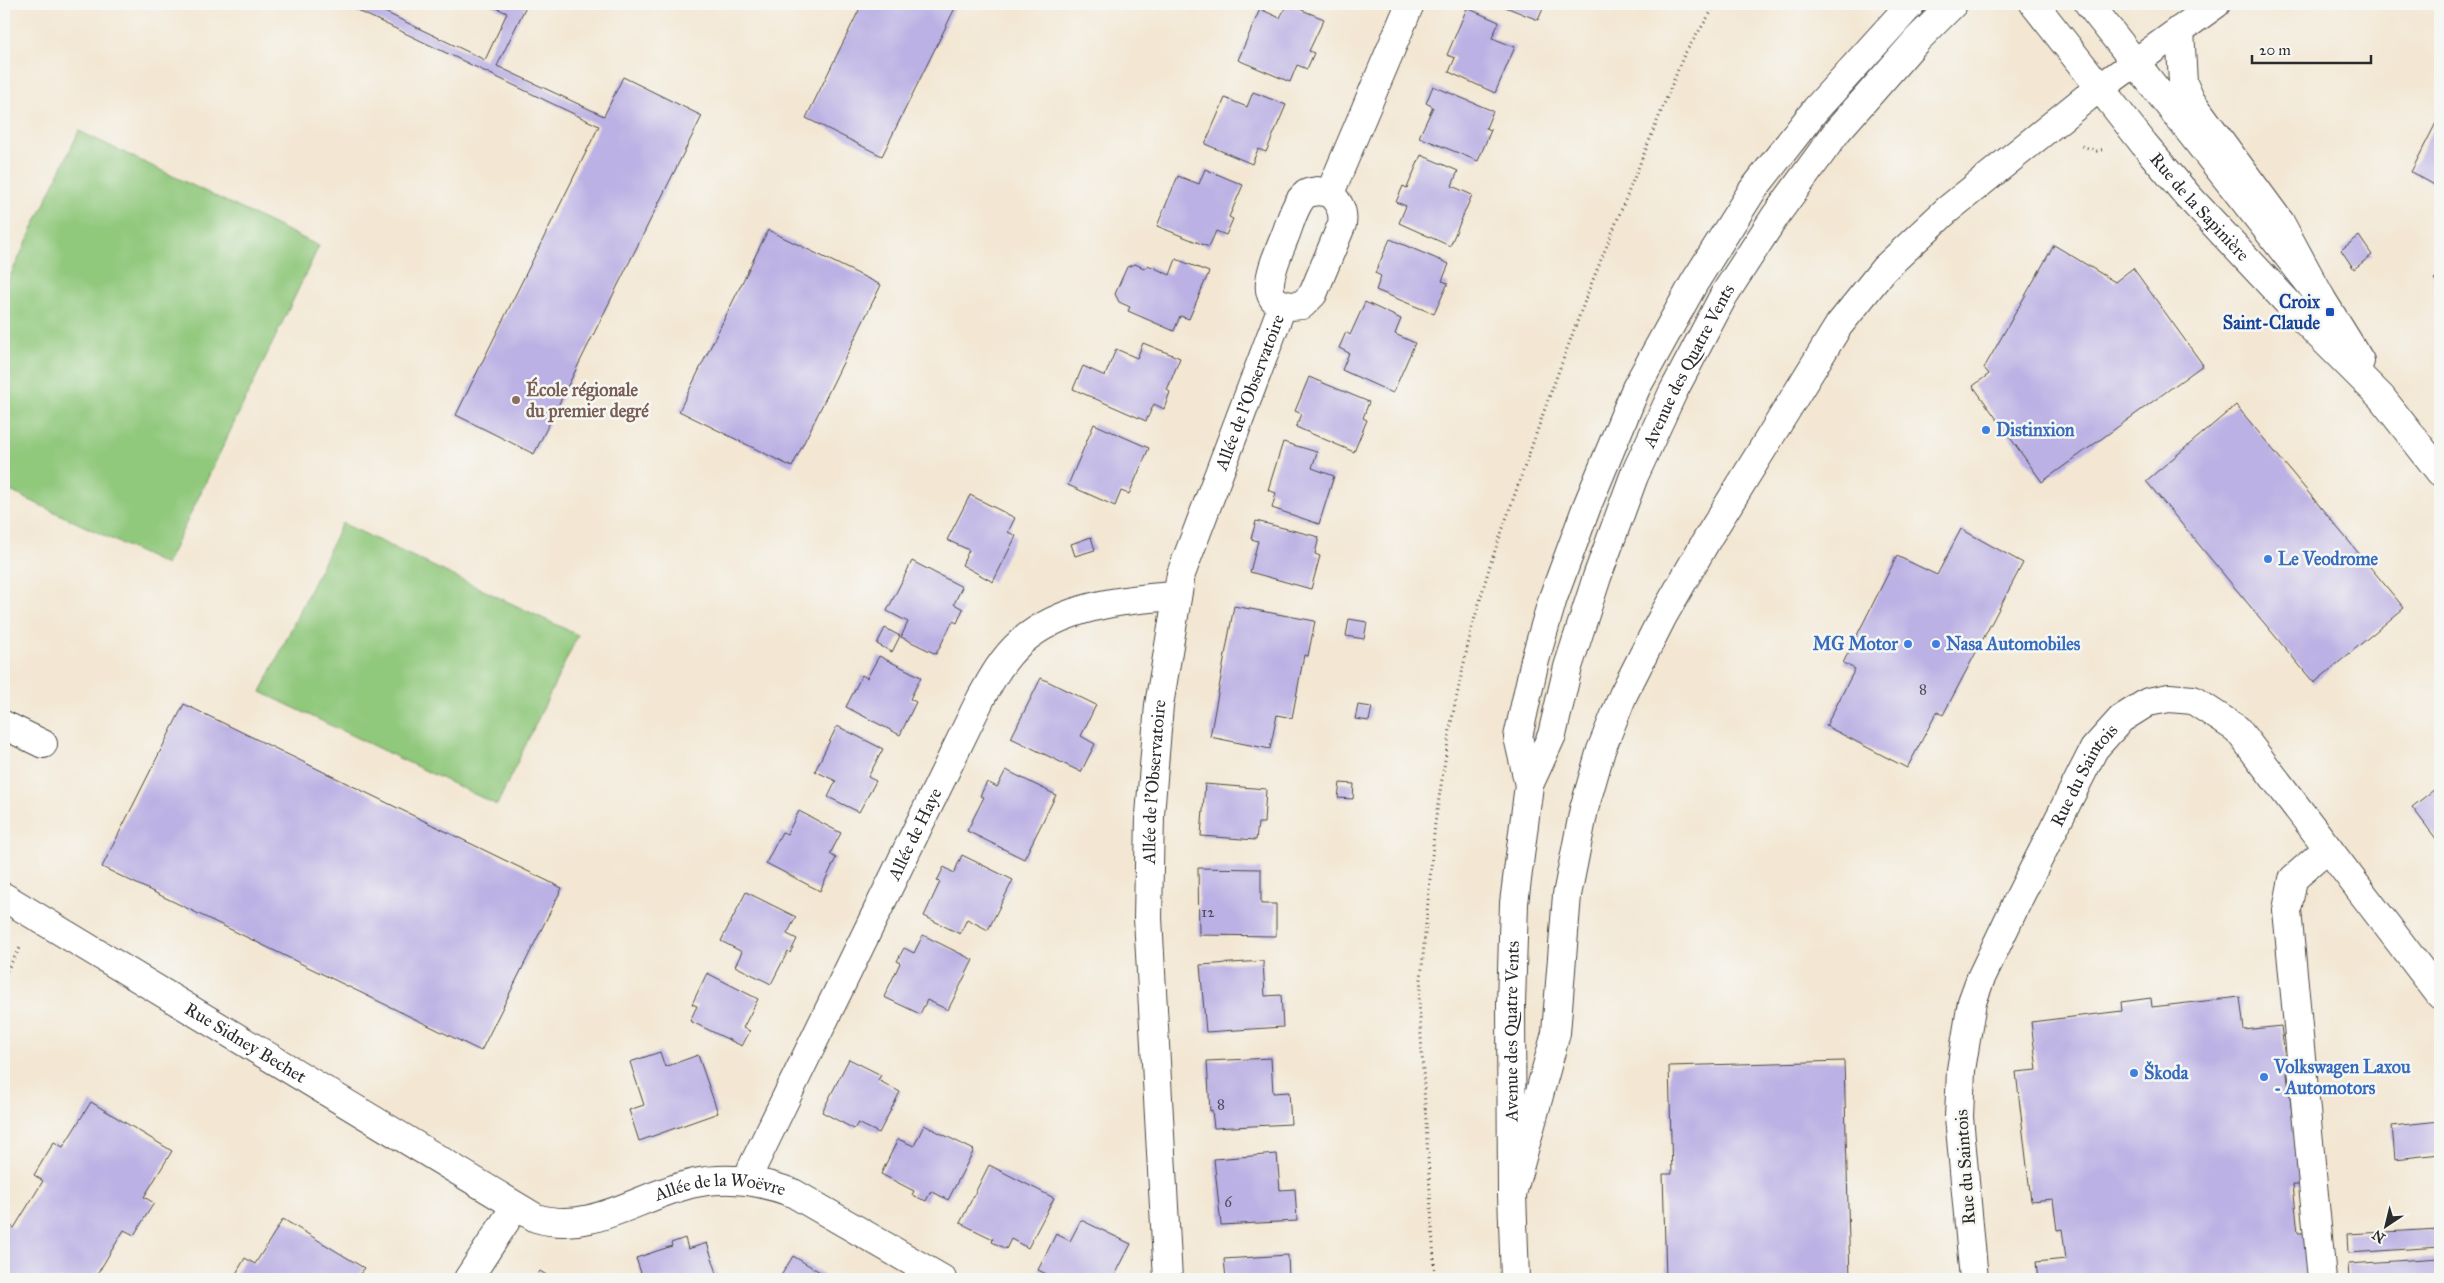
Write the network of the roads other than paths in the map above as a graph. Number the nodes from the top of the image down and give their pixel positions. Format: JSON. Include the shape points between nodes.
{"nodes":[{"id":1,"x":1410,"y":4,"type":"edge"},
{"id":2,"x":1911,"y":4,"type":"edge"},
{"id":3,"x":1953,"y":4,"type":"edge"},
{"id":4,"x":2088,"y":4,"type":"edge"},
{"id":5,"x":2216,"y":4,"type":"edge"},
{"id":6,"x":2040,"y":12,"type":"edge"},
{"id":7,"x":2180,"y":30,"type":"junction"},
{"id":8,"x":2133,"y":63,"type":"junction"},
{"id":9,"x":2100,"y":86,"type":"junction"},
{"id":10,"x":1330,"y":193,"type":"junction"},
{"id":11,"x":2321,"y":298,"type":"junction"},
{"id":12,"x":1283,"y":304,"type":"junction"},
{"id":13,"x":2381,"y":397,"type":"junction"},
{"id":14,"x":2440,"y":472,"type":"edge"},
{"id":15,"x":1177,"y":596,"type":"junction"},
{"id":16,"x":4,"y":725,"type":"edge"},
{"id":17,"x":43,"y":744,"type":"dead end"},
{"id":18,"x":1529,"y":786,"type":"junction"},
{"id":19,"x":2328,"y":848,"type":"junction"},
{"id":20,"x":4,"y":896,"type":"edge"},
{"id":21,"x":2440,"y":996,"type":"edge"},
{"id":22,"x":746,"y":1180,"type":"junction"},
{"id":23,"x":488,"y":1190,"type":"joint"},
{"id":24,"x":1512,"y":1194,"type":"junction"},
{"id":25,"x":515,"y":1207,"type":"junction"},
{"id":26,"x":468,"y":1279,"type":"edge"},
{"id":27,"x":942,"y":1279,"type":"edge"},
{"id":28,"x":1168,"y":1279,"type":"edge"},
{"id":29,"x":1515,"y":1279,"type":"edge"},
{"id":30,"x":1974,"y":1279,"type":"edge"},
{"id":31,"x":2322,"y":1279,"type":"edge"}],
"edges":[{"from":1,"to":10,"type":"street"},
{"from":2,"to":18,"type":"street","name":"Avenue des Quatre Vents","via":[[1816,109],[1752,191],[1694,283],[1636,388],[1587,506],[1553,598],[1535,660],[1518,737]]},
{"from":3,"to":18,"type":"street","name":"Avenue des Quatre Vents","via":[[1838,130],[1776,215],[1724,296],[1634,476],[1568,667],[1552,735]]},
{"from":4,"to":8,"type":"street","name":"Rue de la Sapinière"},
{"from":5,"to":7,"type":"street"},
{"from":6,"to":9,"type":"street","name":"Rue de la Sapinière"},
{"from":7,"to":8,"type":"street"},
{"from":7,"to":11,"type":"street","via":[[2182,83],[2191,101],[2280,222]]},
{"from":8,"to":9,"type":"street"},
{"from":8,"to":11,"type":"street","name":"Rue de la Sapinière"},
{"from":9,"to":13,"type":"street","name":"Rue de la Sapinière","via":[[2187,195]]},
{"from":9,"to":24,"type":"street","via":[[1947,210],[1884,269],[1839,325],[1663,616],[1623,695],[1600,750],[1584,809],[1567,894],[1556,1033]]},
{"from":10,"to":12,"type":"street","name":"Allée de l'Observatoire","via":[[1344,214],[1313,294],[1302,305]]},
{"from":10,"to":12,"type":"street","name":"Allée de l'Observatoire","via":[[1317,191],[1306,194],[1297,206],[1269,275],[1270,292]]},
{"from":11,"to":13,"type":"street","name":"Rue de la Sapinière"},
{"from":12,"to":15,"type":"street","name":"Allée de l'Observatoire","via":[[1195,534]]},
{"from":13,"to":14,"type":"street","name":"Rue de la Sapinière"},
{"from":15,"to":22,"type":"street","name":"Allée de Haye","via":[[1132,599],[1072,614],[1040,628],[1020,642],[1000,665]]},
{"from":15,"to":28,"type":"street","name":"Allée de l'Observatoire","via":[[1159,705],[1150,815],[1148,918]]},
{"from":16,"to":17,"type":"street"},
{"from":18,"to":24,"type":"street","name":"Avenue des Quatre Vents","via":[[1514,903]]},
{"from":19,"to":21,"type":"street","name":"Rue du Saintois"},
{"from":19,"to":30,"type":"street","name":"Rue du Saintois","via":[[2237,728],[2193,700],[2169,698],[2148,702],[2121,718],[2094,749],[2019,898],[1972,1002],[1961,1070],[1959,1117]]},
{"from":19,"to":31,"type":"street","via":[[2293,879],[2287,910]]},
{"from":20,"to":23,"type":"street","name":"Rue Sidney Bechet"},
{"from":22,"to":25,"type":"street","name":"Allée de la Woëvre","via":[[694,1183],[591,1219],[566,1224],[536,1218]]},
{"from":22,"to":27,"type":"street","name":"Allée de la Woëvre","via":[[792,1193]]},
{"from":23,"to":25,"type":"street","name":"Allée de la Woëvre"},
{"from":24,"to":29,"type":"street","name":"Avenue des Quatre Vents"},
{"from":25,"to":26,"type":"street"}]}
